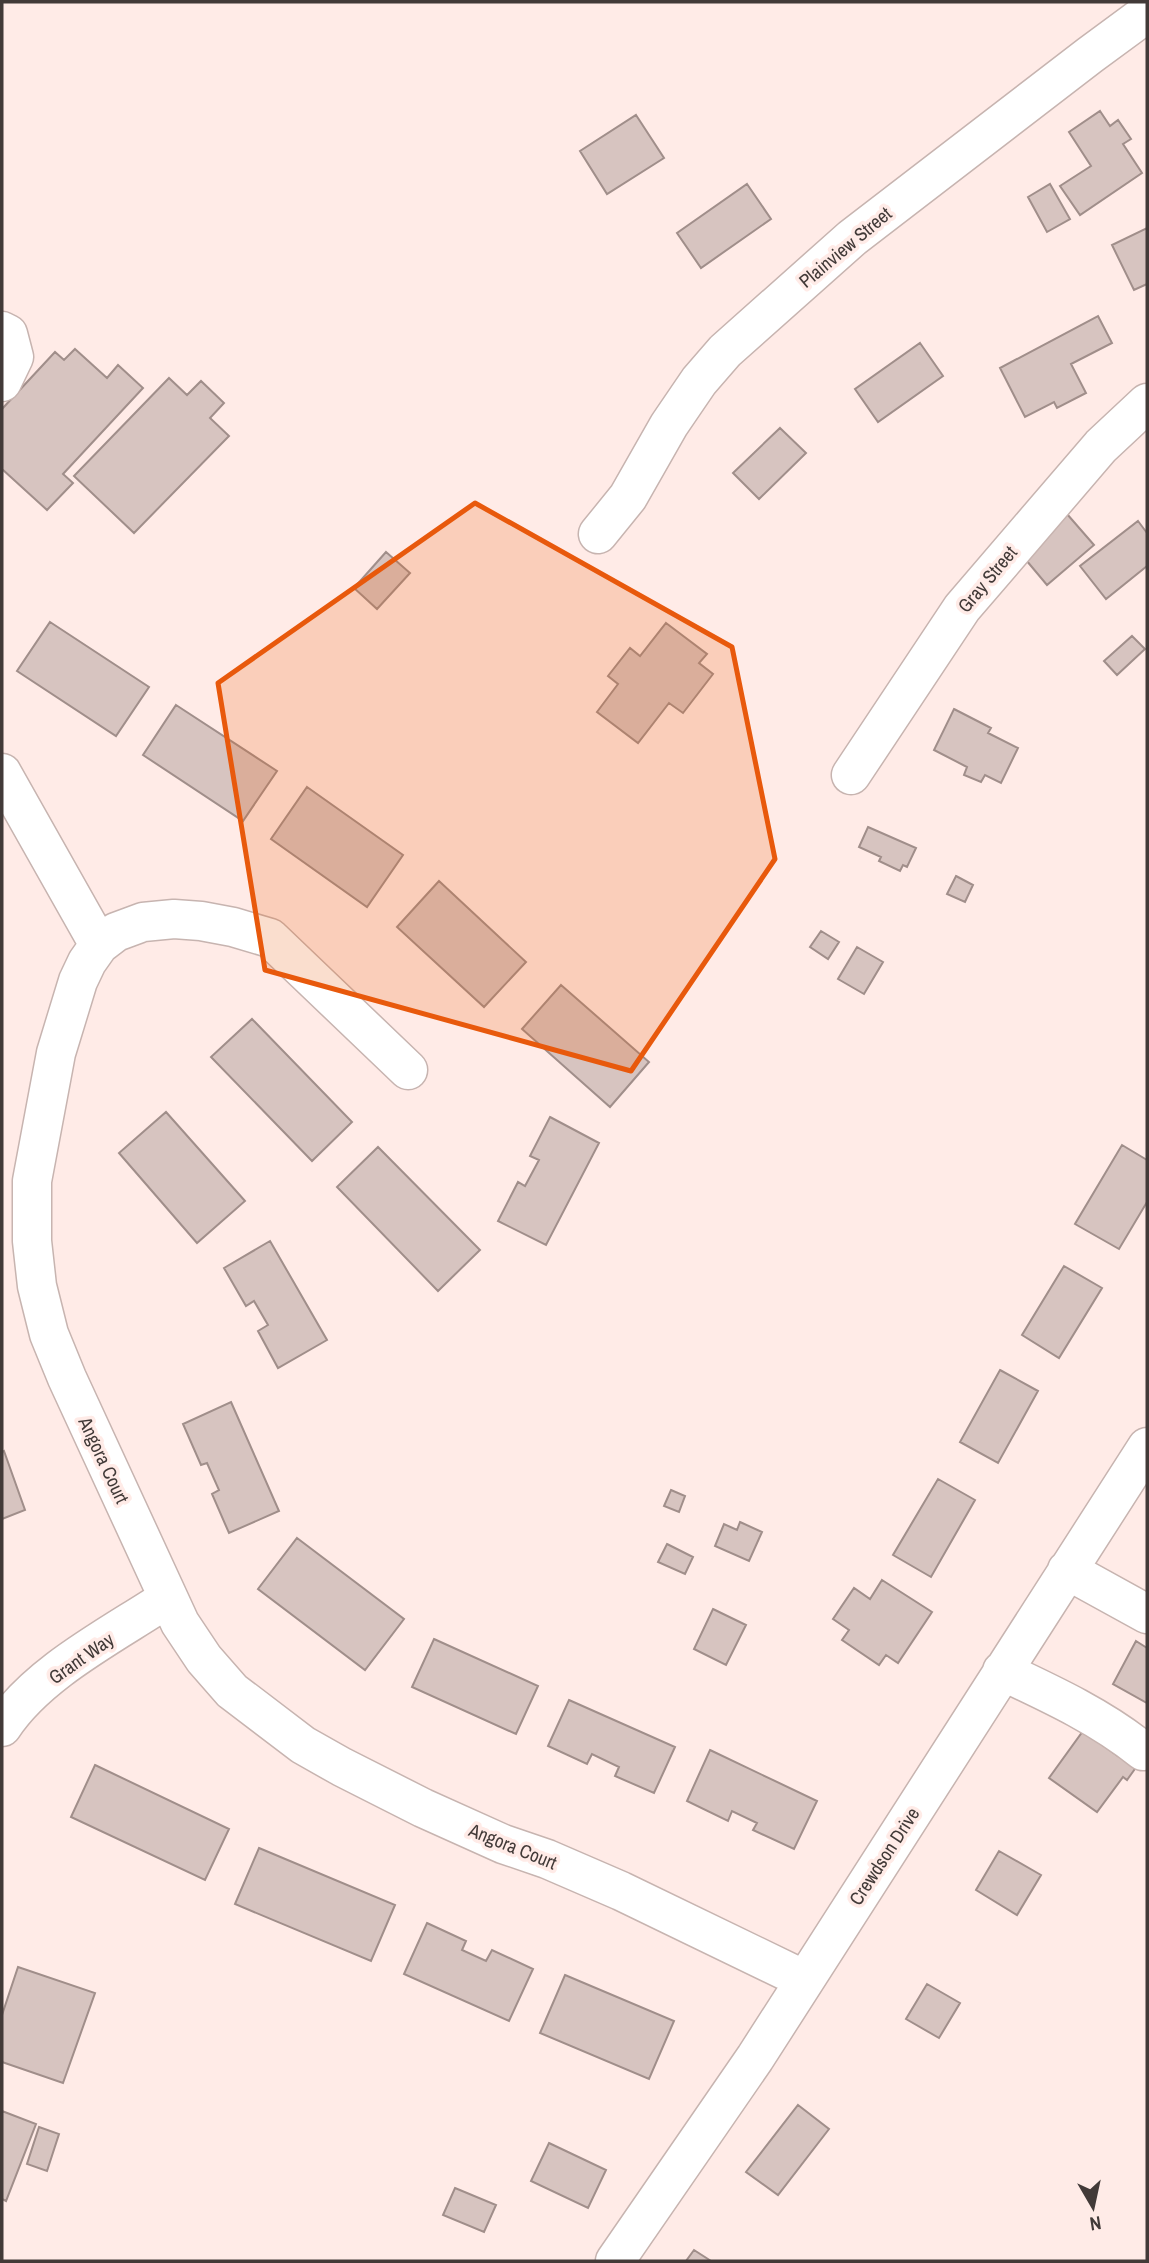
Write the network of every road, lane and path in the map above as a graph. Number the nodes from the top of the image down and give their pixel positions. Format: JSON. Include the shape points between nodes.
{"nodes":[{"id":1,"x":1147,"y":13,"type":"edge"},
{"id":2,"x":2,"y":331,"type":"edge"},
{"id":3,"x":2,"y":382,"type":"edge"},
{"id":4,"x":1147,"y":402,"type":"edge"},
{"id":5,"x":598,"y":534,"type":"dead end"},
{"id":6,"x":2,"y":773,"type":"edge"},
{"id":7,"x":851,"y":775,"type":"dead end"},
{"id":8,"x":99,"y":945,"type":"junction"},
{"id":9,"x":408,"y":1070,"type":"dead end"},
{"id":10,"x":1147,"y":1447,"type":"edge"},
{"id":11,"x":1067,"y":1570,"type":"junction"},
{"id":12,"x":168,"y":1598,"type":"junction"},
{"id":13,"x":1147,"y":1614,"type":"edge"},
{"id":14,"x":1002,"y":1671,"type":"junction"},
{"id":15,"x":3,"y":1724,"type":"edge"},
{"id":16,"x":1143,"y":1752,"type":"dead end"},
{"id":17,"x":805,"y":1980,"type":"junction"},
{"id":18,"x":615,"y":2261,"type":"edge"}],
"edges":[{"from":1,"to":5,"type":"street","name":"Plainview Street","via":[[852,238],[725,351],[669,425],[628,497]]},
{"from":2,"to":3,"type":"street","via":[[8,334],[14,357]]},
{"from":4,"to":7,"type":"street","name":"Gray Street","via":[[1101,446],[962,608]]},
{"from":6,"to":8,"type":"street"},
{"from":8,"to":9,"type":"street","name":"Angora Court","via":[[116,932],[143,922],[174,919],[201,920],[270,938]]},
{"from":8,"to":12,"type":"street","name":"Angora Court","via":[[78,981],[57,1053],[32,1181],[32,1241],[49,1334]]},
{"from":10,"to":11,"type":"street","name":"Crewdson Drive"},
{"from":11,"to":13,"type":"street"},
{"from":11,"to":14,"type":"street","name":"Crewdson Drive"},
{"from":12,"to":15,"type":"street","name":"Grant Way","via":[[64,1667]]},
{"from":12,"to":17,"type":"street","name":"Angora Court","via":[[204,1659],[232,1691],[303,1745],[423,1808],[610,1886]]},
{"from":14,"to":16,"type":"street","via":[[1089,1715]]},
{"from":14,"to":17,"type":"street","name":"Crewdson Drive"},
{"from":17,"to":18,"type":"street","name":"Crewdson Drive"}]}
